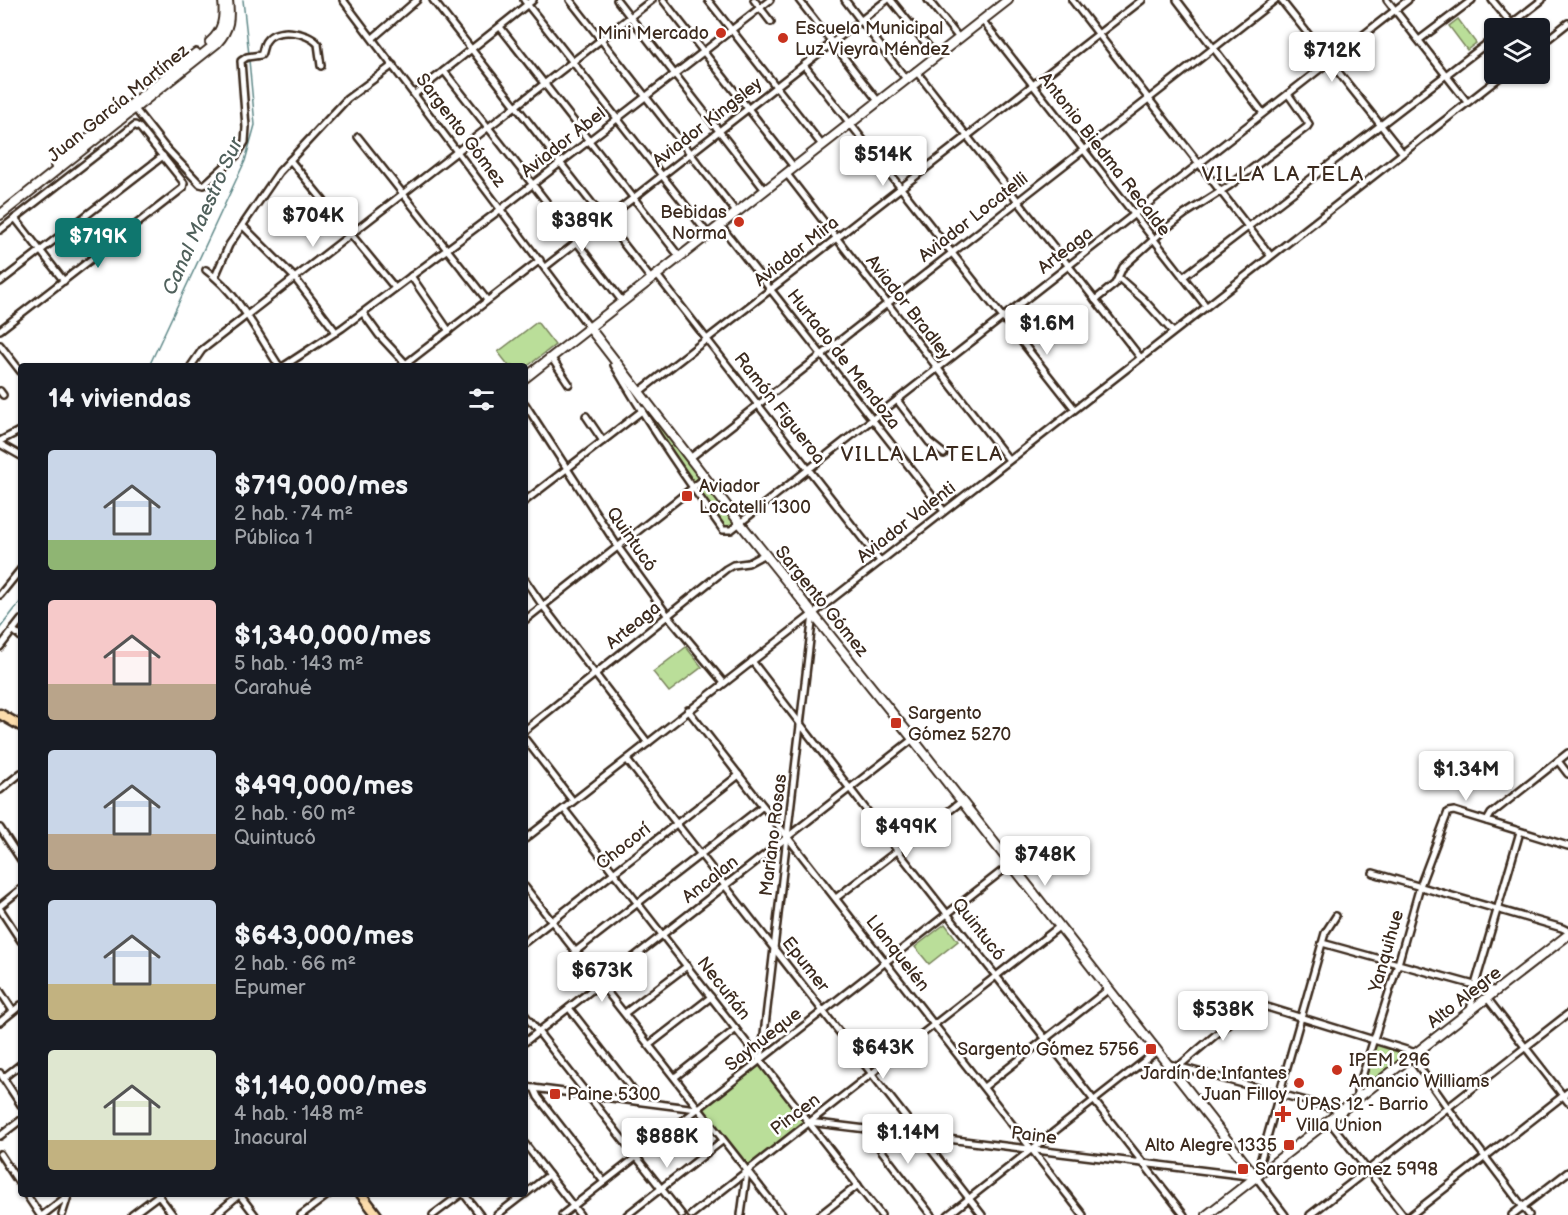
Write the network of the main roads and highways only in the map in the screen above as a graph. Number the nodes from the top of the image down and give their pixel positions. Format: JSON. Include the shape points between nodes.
{"nodes":[{"id":1,"x":223,"y":0,"type":"edge"},
{"id":2,"x":228,"y":0,"type":"edge"},
{"id":3,"x":1008,"y":0,"type":"edge"},
{"id":4,"x":0,"y":209,"type":"edge"},
{"id":5,"x":0,"y":215,"type":"edge"},
{"id":6,"x":589,"y":327,"type":"junction"},
{"id":7,"x":528,"y":376,"type":"edge"},
{"id":8,"x":0,"y":714,"type":"edge"},
{"id":9,"x":18,"y":724,"type":"edge"},
{"id":10,"x":1568,"y":935,"type":"edge"},
{"id":11,"x":1256,"y":1178,"type":"junction"},
{"id":12,"x":363,"y":1197,"type":"edge"},
{"id":13,"x":377,"y":1215,"type":"edge"},
{"id":14,"x":1207,"y":1215,"type":"edge"}],
"edges":[{"from":1,"to":4,"type":"main road","name":"Juan García Martínez","via":[[223,24],[213,40]]},
{"from":2,"to":5,"type":"main road","name":"Juan García Martínez","via":[[229,26],[223,37]]},
{"from":3,"to":6,"type":"main road"},
{"from":6,"to":7,"type":"main road"},
{"from":6,"to":11,"type":"main road","name":"Sargento Gómez"},
{"from":8,"to":9,"type":"main road"},
{"from":10,"to":11,"type":"main road","name":"Alto Alegre"},
{"from":11,"to":14,"type":"main road","name":"Alto Alegre"},
{"from":12,"to":13,"type":"main road"}]}
